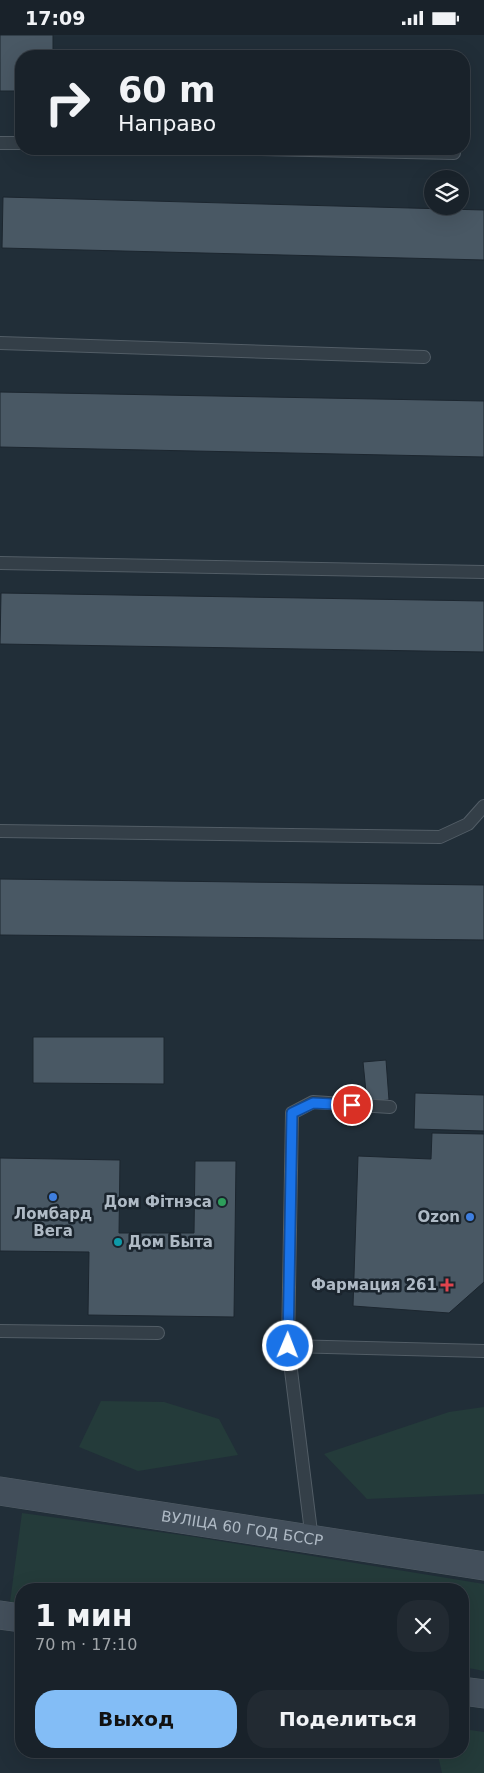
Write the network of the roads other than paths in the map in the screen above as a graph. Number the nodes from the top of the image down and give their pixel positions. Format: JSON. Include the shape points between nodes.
{"nodes":[{"id":1,"x":0,"y":143,"type":"edge"},
{"id":2,"x":15,"y":143,"type":"edge"},
{"id":3,"x":0,"y":343,"type":"edge"},
{"id":4,"x":424,"y":357,"type":"dead end"},
{"id":5,"x":0,"y":563,"type":"edge"},
{"id":6,"x":484,"y":572,"type":"edge"},
{"id":7,"x":484,"y":806,"type":"edge"},
{"id":8,"x":0,"y":831,"type":"edge"},
{"id":9,"x":390,"y":1107,"type":"dead end"},
{"id":10,"x":0,"y":1331,"type":"edge"},
{"id":11,"x":158,"y":1333,"type":"dead end"},
{"id":12,"x":288,"y":1346,"type":"junction"},
{"id":13,"x":484,"y":1351,"type":"edge"},
{"id":14,"x":0,"y":1491,"type":"edge"},
{"id":15,"x":312,"y":1540,"type":"junction"},
{"id":16,"x":484,"y":1566,"type":"edge"},
{"id":17,"x":0,"y":1615,"type":"edge"},
{"id":18,"x":15,"y":1617,"type":"edge"},
{"id":19,"x":469,"y":1692,"type":"edge"},
{"id":20,"x":484,"y":1694,"type":"edge"}],
"edges":[{"from":1,"to":2,"type":"lane"},
{"from":3,"to":4,"type":"lane"},
{"from":5,"to":6,"type":"lane"},
{"from":7,"to":8,"type":"lane","via":[[468,824],[440,837]]},
{"from":9,"to":12,"type":"lane","via":[[313,1103],[292,1113]]},
{"from":10,"to":11,"type":"lane"},
{"from":12,"to":13,"type":"lane"},
{"from":12,"to":15,"type":"lane"},
{"from":14,"to":15,"type":"main road","name":"ВУЛІЦА 60 ГОД БССР"},
{"from":15,"to":16,"type":"main road","name":"ВУЛІЦА 60 ГОД БССР"},
{"from":17,"to":18,"type":"main road"},
{"from":19,"to":20,"type":"main road"}]}
